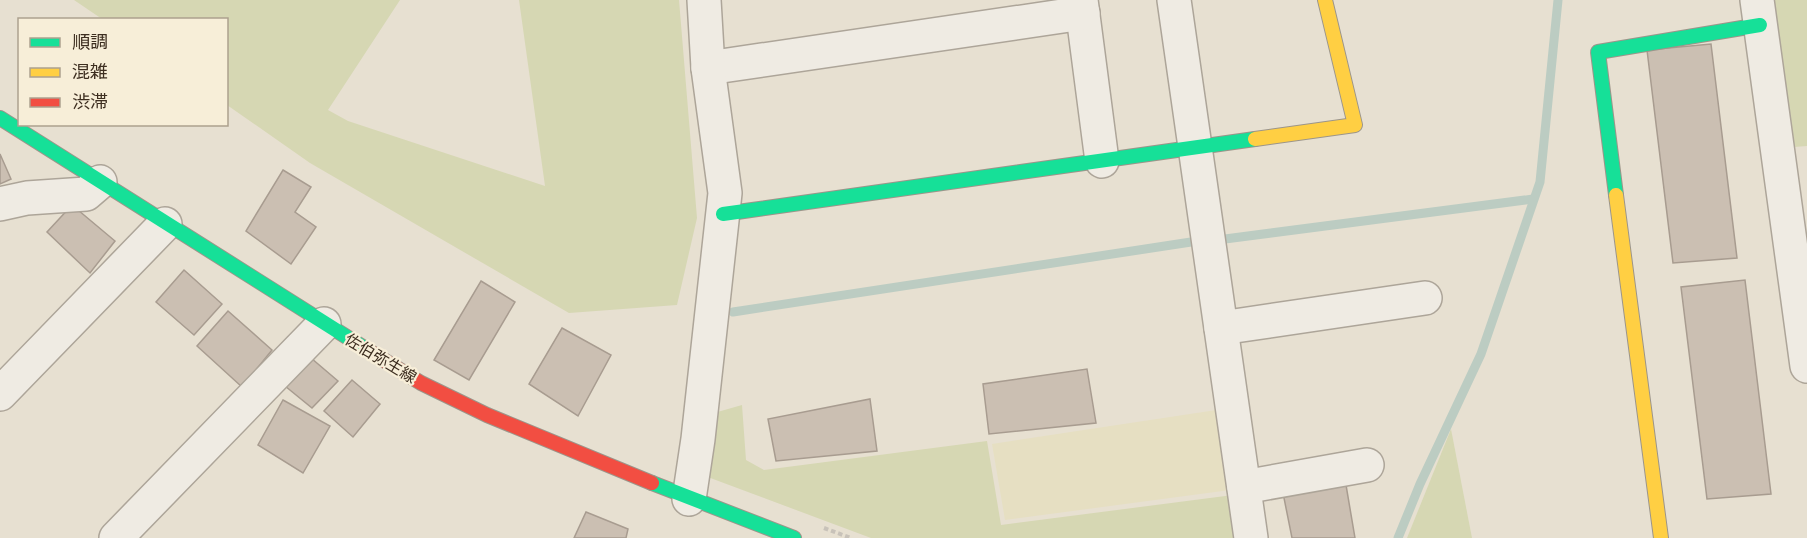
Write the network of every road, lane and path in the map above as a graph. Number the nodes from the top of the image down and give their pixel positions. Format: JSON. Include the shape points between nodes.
{"nodes":[{"id":1,"x":704,"y":0,"type":"edge"},
{"id":2,"x":1174,"y":0,"type":"edge"},
{"id":3,"x":1326,"y":0,"type":"edge"},
{"id":4,"x":1082,"y":7,"type":"edge"},
{"id":5,"x":1758,"y":12,"type":"edge"},
{"id":6,"x":708,"y":68,"type":"junction"},
{"id":7,"x":0,"y":118,"type":"edge"},
{"id":8,"x":1196,"y":147,"type":"junction"},
{"id":9,"x":1102,"y":161,"type":"junction"},
{"id":10,"x":100,"y":182,"type":"junction"},
{"id":11,"x":0,"y":204,"type":"edge"},
{"id":12,"x":723,"y":214,"type":"junction"},
{"id":13,"x":165,"y":224,"type":"junction"},
{"id":14,"x":1425,"y":298,"type":"dead end"},
{"id":15,"x":324,"y":324,"type":"junction"},
{"id":16,"x":1221,"y":328,"type":"junction"},
{"id":17,"x":1807,"y":366,"type":"edge"},
{"id":18,"x":0,"y":393,"type":"edge"},
{"id":19,"x":1367,"y":465,"type":"dead end"},
{"id":20,"x":1244,"y":487,"type":"junction"},
{"id":21,"x":689,"y":499,"type":"junction"},
{"id":22,"x":116,"y":538,"type":"edge"},
{"id":23,"x":794,"y":538,"type":"edge"},
{"id":24,"x":1251,"y":538,"type":"edge"},
{"id":25,"x":1662,"y":538,"type":"edge"}],
"edges":[{"from":1,"to":6,"type":"street"},
{"from":2,"to":8,"type":"street"},
{"from":3,"to":8,"type":"street","via":[[1355,125]]},
{"from":4,"to":6,"type":"street"},
{"from":4,"to":9,"type":"street"},
{"from":5,"to":17,"type":"street"},
{"from":5,"to":25,"type":"street","via":[[1598,52]]},
{"from":6,"to":12,"type":"street","via":[[725,193]]},
{"from":7,"to":10,"type":"street","name":"佐伯弥生線"},
{"from":8,"to":9,"type":"street"},
{"from":8,"to":16,"type":"street"},
{"from":9,"to":12,"type":"street"},
{"from":10,"to":11,"type":"street","via":[[86,194]]},
{"from":10,"to":13,"type":"street","name":"佐伯弥生線"},
{"from":12,"to":21,"type":"street"},
{"from":13,"to":15,"type":"street","name":"佐伯弥生線"},
{"from":13,"to":18,"type":"street"},
{"from":14,"to":16,"type":"street"},
{"from":15,"to":21,"type":"street","name":"佐伯弥生線","via":[[421,383],[487,415]]},
{"from":15,"to":22,"type":"street"},
{"from":16,"to":20,"type":"street"},
{"from":19,"to":20,"type":"street"},
{"from":20,"to":24,"type":"street"},
{"from":21,"to":23,"type":"street","name":"佐伯弥生線"}]}
